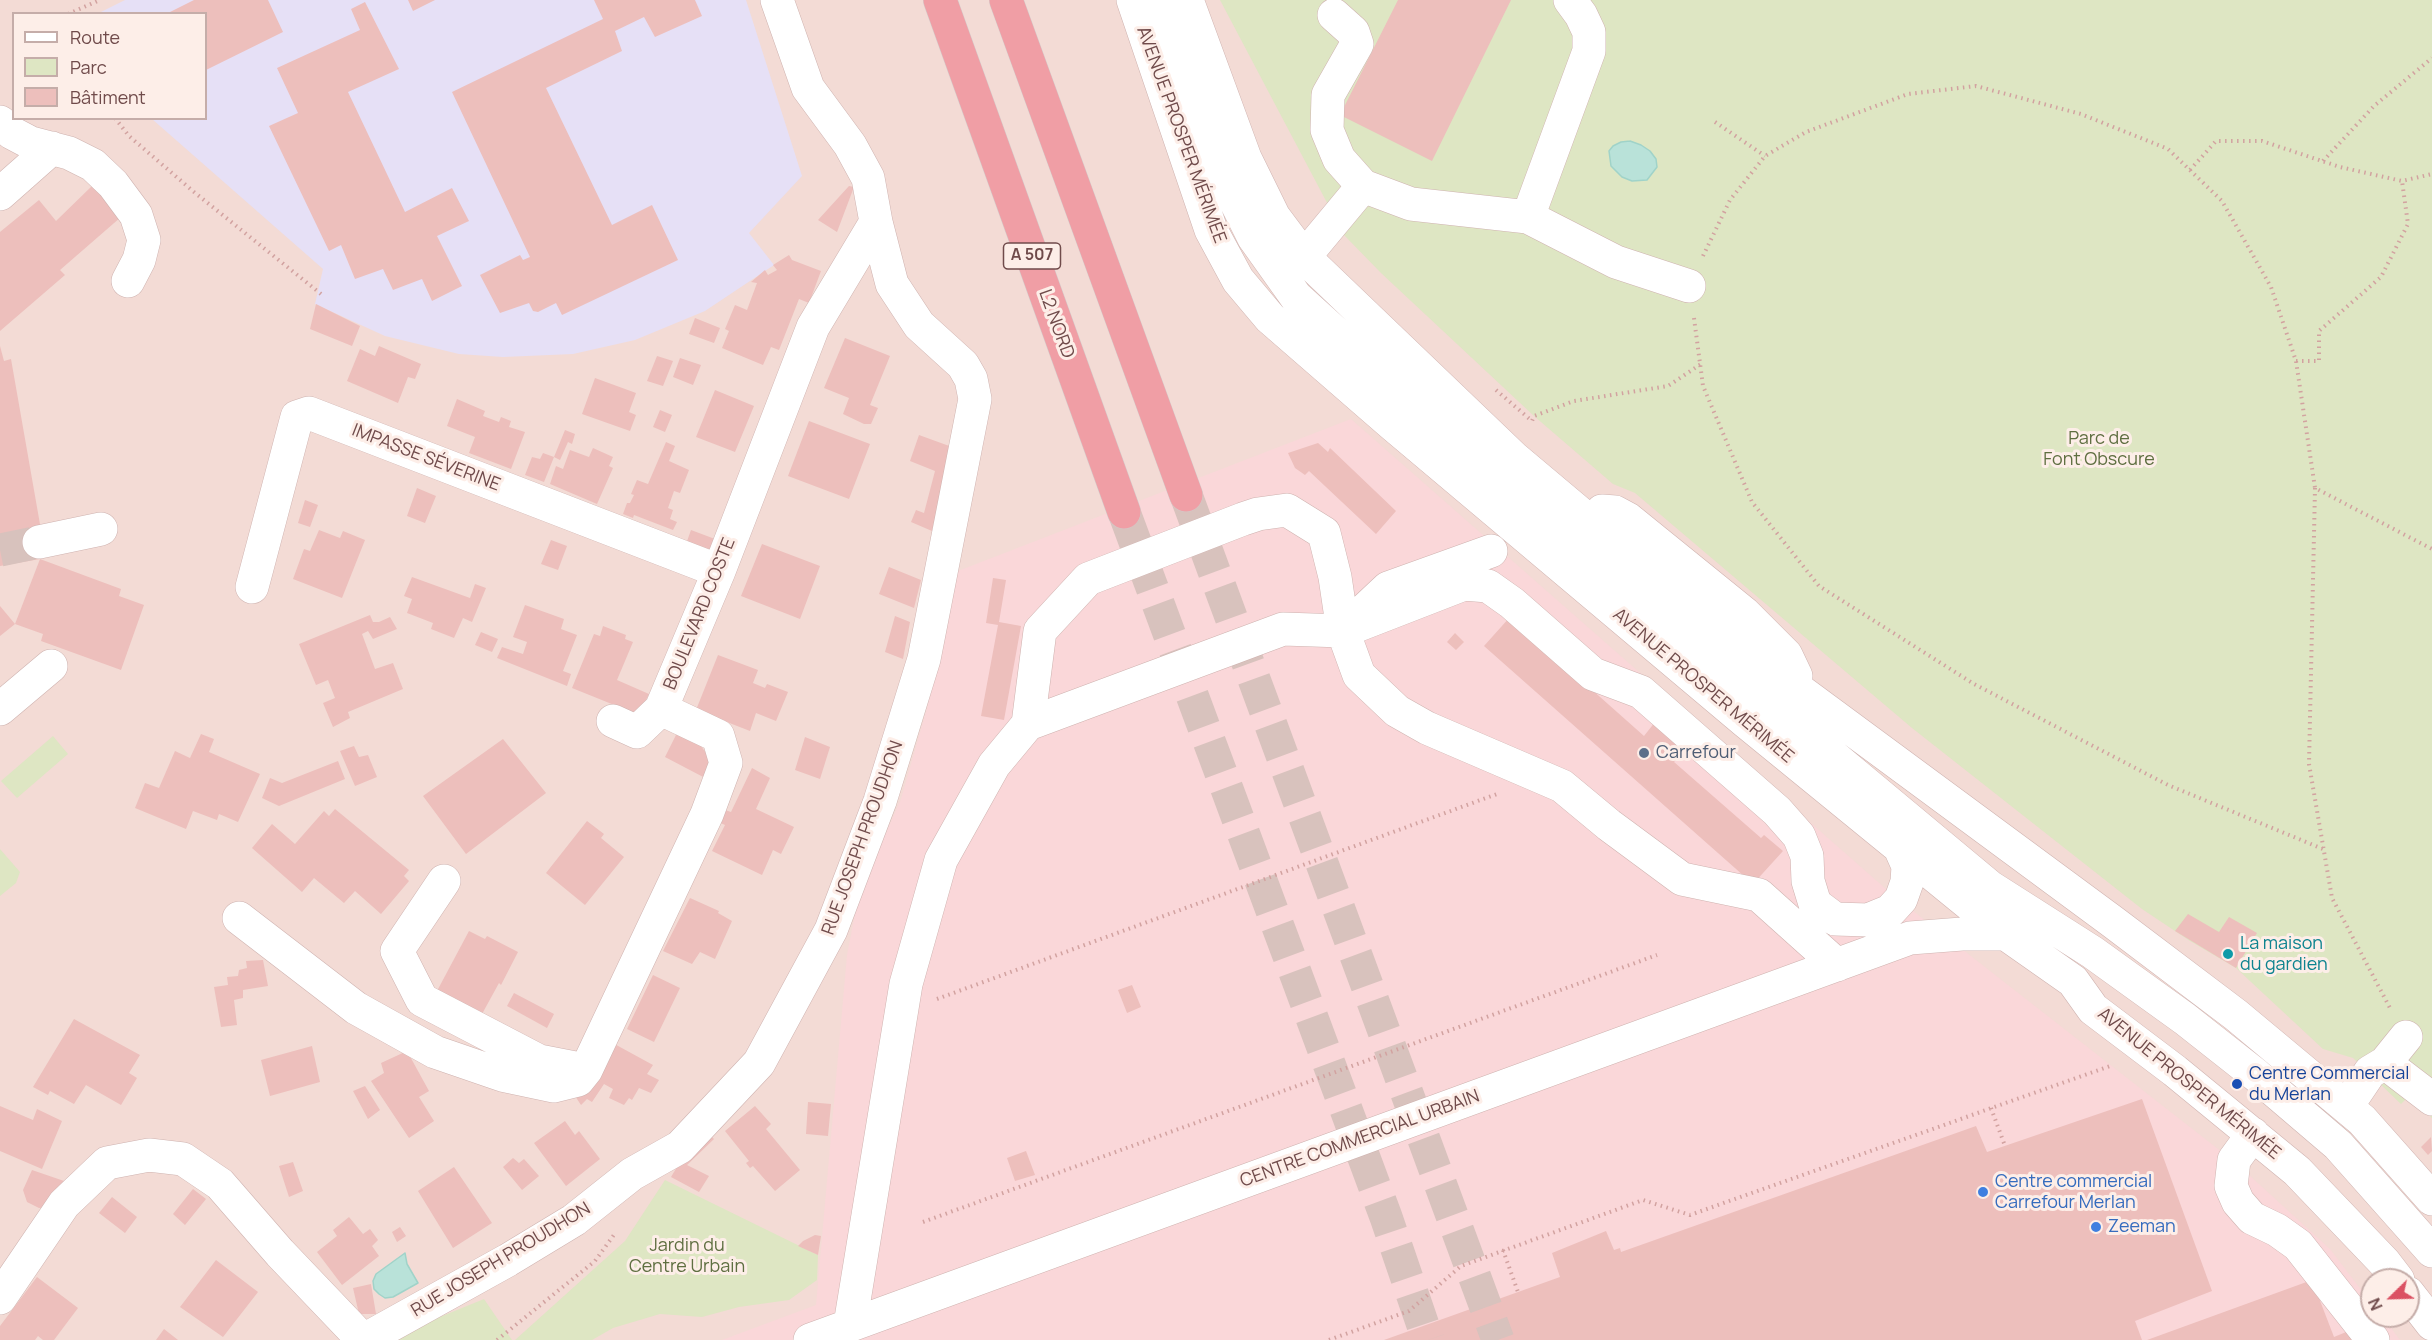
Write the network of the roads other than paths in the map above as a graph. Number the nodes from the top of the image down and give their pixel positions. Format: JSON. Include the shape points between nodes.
{"nodes":[{"id":1,"x":777,"y":0,"type":"edge"},
{"id":2,"x":940,"y":0,"type":"edge"},
{"id":3,"x":1006,"y":0,"type":"edge"},
{"id":4,"x":1133,"y":0,"type":"edge"},
{"id":5,"x":1161,"y":0,"type":"edge"},
{"id":6,"x":1187,"y":0,"type":"edge"},
{"id":7,"x":1570,"y":0,"type":"edge"},
{"id":8,"x":1334,"y":15,"type":"dead end"},
{"id":9,"x":0,"y":122,"type":"edge"},
{"id":10,"x":52,"y":148,"type":"junction"},
{"id":11,"x":1363,"y":186,"type":"junction"},
{"id":12,"x":0,"y":194,"type":"edge"},
{"id":13,"x":1527,"y":217,"type":"junction"},
{"id":14,"x":876,"y":222,"type":"junction"},
{"id":15,"x":1304,"y":257,"type":"junction"},
{"id":16,"x":128,"y":281,"type":"dead end"},
{"id":17,"x":1689,"y":286,"type":"road end"},
{"id":18,"x":1186,"y":495,"type":"tunnel mouth"},
{"id":19,"x":1602,"y":511,"type":"dead end"},
{"id":20,"x":1124,"y":512,"type":"tunnel mouth"},
{"id":21,"x":101,"y":529,"type":"dead end"},
{"id":22,"x":39,"y":542,"type":"tunnel mouth"},
{"id":23,"x":1491,"y":551,"type":"dead end"},
{"id":24,"x":719,"y":571,"type":"junction"},
{"id":25,"x":252,"y":588,"type":"dead end"},
{"id":26,"x":1343,"y":630,"type":"junction"},
{"id":27,"x":51,"y":666,"type":"dead end"},
{"id":28,"x":1805,"y":693,"type":"junction"},
{"id":29,"x":0,"y":709,"type":"edge"},
{"id":30,"x":662,"y":709,"type":"junction"},
{"id":31,"x":613,"y":721,"type":"dead end"},
{"id":32,"x":1028,"y":724,"type":"junction"},
{"id":33,"x":1900,"y":848,"type":"junction"},
{"id":34,"x":444,"y":881,"type":"dead end"},
{"id":35,"x":239,"y":918,"type":"dead end"},
{"id":36,"x":2006,"y":934,"type":"junction"},
{"id":37,"x":1837,"y":965,"type":"junction"},
{"id":38,"x":2406,"y":1037,"type":"road end"},
{"id":39,"x":2385,"y":1062,"type":"junction"},
{"id":40,"x":586,"y":1070,"type":"junction"},
{"id":41,"x":2432,"y":1099,"type":"edge"},
{"id":42,"x":2347,"y":1106,"type":"junction"},
{"id":43,"x":2253,"y":1134,"type":"junction"},
{"id":44,"x":2432,"y":1199,"type":"edge"},
{"id":45,"x":2432,"y":1251,"type":"edge"},
{"id":46,"x":2387,"y":1268,"type":"edge"},
{"id":47,"x":0,"y":1298,"type":"edge"},
{"id":48,"x":2420,"y":1308,"type":"edge"},
{"id":49,"x":2432,"y":1324,"type":"edge"},
{"id":50,"x":850,"y":1325,"type":"junction"},
{"id":51,"x":363,"y":1340,"type":"edge"},
{"id":52,"x":810,"y":1340,"type":"edge"},
{"id":53,"x":2373,"y":1340,"type":"edge"}],
"edges":[{"from":1,"to":14,"type":"street","via":[[808,88],[850,145],[868,178]]},
{"from":2,"to":20,"type":"highway","name":"L2 NORD","number":"A 507"},
{"from":3,"to":18,"type":"highway"},
{"from":4,"to":33,"type":"street","name":"AVENUE PROSPER MÉRIMÉE","via":[[1211,230],[1238,280],[1270,318],[1727,707]]},
{"from":5,"to":45,"type":"street","via":[[1219,168],[1254,238],[1296,297],[1451,438],[1990,887],[2092,952],[2256,1075],[2338,1145]]},
{"from":6,"to":15,"type":"street","via":[[1245,158],[1274,217]]},
{"from":7,"to":13,"type":"street","via":[[1589,32],[1589,51]]},
{"from":8,"to":11,"type":"street","via":[[1353,32],[1357,44],[1328,95],[1327,130],[1339,159]]},
{"from":9,"to":10,"type":"street","via":[[31,143]]},
{"from":10,"to":12,"type":"street"},
{"from":10,"to":16,"type":"street","via":[[93,165],[136,215],[144,240]]},
{"from":11,"to":13,"type":"street","via":[[1411,204]]},
{"from":11,"to":15,"type":"street"},
{"from":13,"to":17,"type":"street","via":[[1616,262]]},
{"from":14,"to":24,"type":"street","name":"BOULEVARD COSTE","via":[[813,327]]},
{"from":14,"to":51,"type":"street","name":"RUE JOSEPH PROUDHON","via":[[892,284],[919,326],[963,365],[975,399],[924,659],[880,801],[831,930],[759,1063],[680,1147],[632,1174],[574,1220]]},
{"from":15,"to":28,"type":"street","via":[[1514,458],[1727,637]]},
{"from":19,"to":28,"type":"street","via":[[1628,519],[1744,613],[1786,656]]},
{"from":21,"to":22,"type":"street"},
{"from":23,"to":26,"type":"street","via":[[1388,588]]},
{"from":24,"to":25,"type":"street","name":"IMPASSE SÉVERINE","via":[[309,413],[297,417]]},
{"from":24,"to":30,"type":"street","name":"BOULEVARD COSTE"},
{"from":26,"to":32,"type":"street","via":[[1283,629]]},
{"from":26,"to":32,"type":"street","via":[[1324,533],[1287,510],[1258,514],[1089,579],[1040,631]]},
{"from":26,"to":33,"type":"street","via":[[1464,584],[1488,586],[1593,674],[1641,692],[1777,811],[1799,836],[1807,856],[1808,881],[1815,904],[1835,919],[1868,920],[1890,911],[1901,899],[1908,866]]},
{"from":26,"to":37,"type":"street","via":[[1359,675],[1397,711],[1427,728],[1562,786],[1682,879],[1759,895]]},
{"from":27,"to":29,"type":"street"},
{"from":28,"to":42,"type":"street","via":[[2236,1015]]},
{"from":30,"to":31,"type":"street","via":[[637,732]]},
{"from":30,"to":40,"type":"street","name":"BOULEVARD COSTE","via":[[718,736],[726,763],[707,814]]},
{"from":32,"to":50,"type":"street","via":[[994,765],[941,860],[906,984]]},
{"from":33,"to":36,"type":"street","name":"AVENUE PROSPER MÉRIMÉE"},
{"from":34,"to":40,"type":"street","via":[[397,951],[422,1000],[539,1061]]},
{"from":35,"to":40,"type":"street","via":[[356,1008],[435,1052],[502,1075],[554,1086],[578,1080]]},
{"from":36,"to":37,"type":"street","name":"CENTRE COMMERCIAL URBAIN","via":[[1910,938]]},
{"from":36,"to":43,"type":"street","name":"AVENUE PROSPER MÉRIMÉE","via":[[2073,981],[2094,1009]]},
{"from":37,"to":50,"type":"street","name":"CENTRE COMMERCIAL URBAIN"},
{"from":38,"to":39,"type":"street"},
{"from":39,"to":41,"type":"street"},
{"from":39,"to":42,"type":"street","via":[[2370,1072]]},
{"from":42,"to":44,"type":"street"},
{"from":43,"to":46,"type":"street","name":"AVENUE PROSPER MÉRIMÉE","via":[[2306,1179]]},
{"from":43,"to":53,"type":"street","via":[[2234,1160],[2231,1186],[2238,1202],[2252,1218],[2298,1245]]},
{"from":47,"to":51,"type":"street","name":"RUE JOSEPH PROUDHON","via":[[64,1204],[107,1163],[149,1155],[183,1159],[220,1184]]},
{"from":48,"to":49,"type":"street"},
{"from":50,"to":52,"type":"street","name":"CENTRE COMMERCIAL URBAIN"}]}
